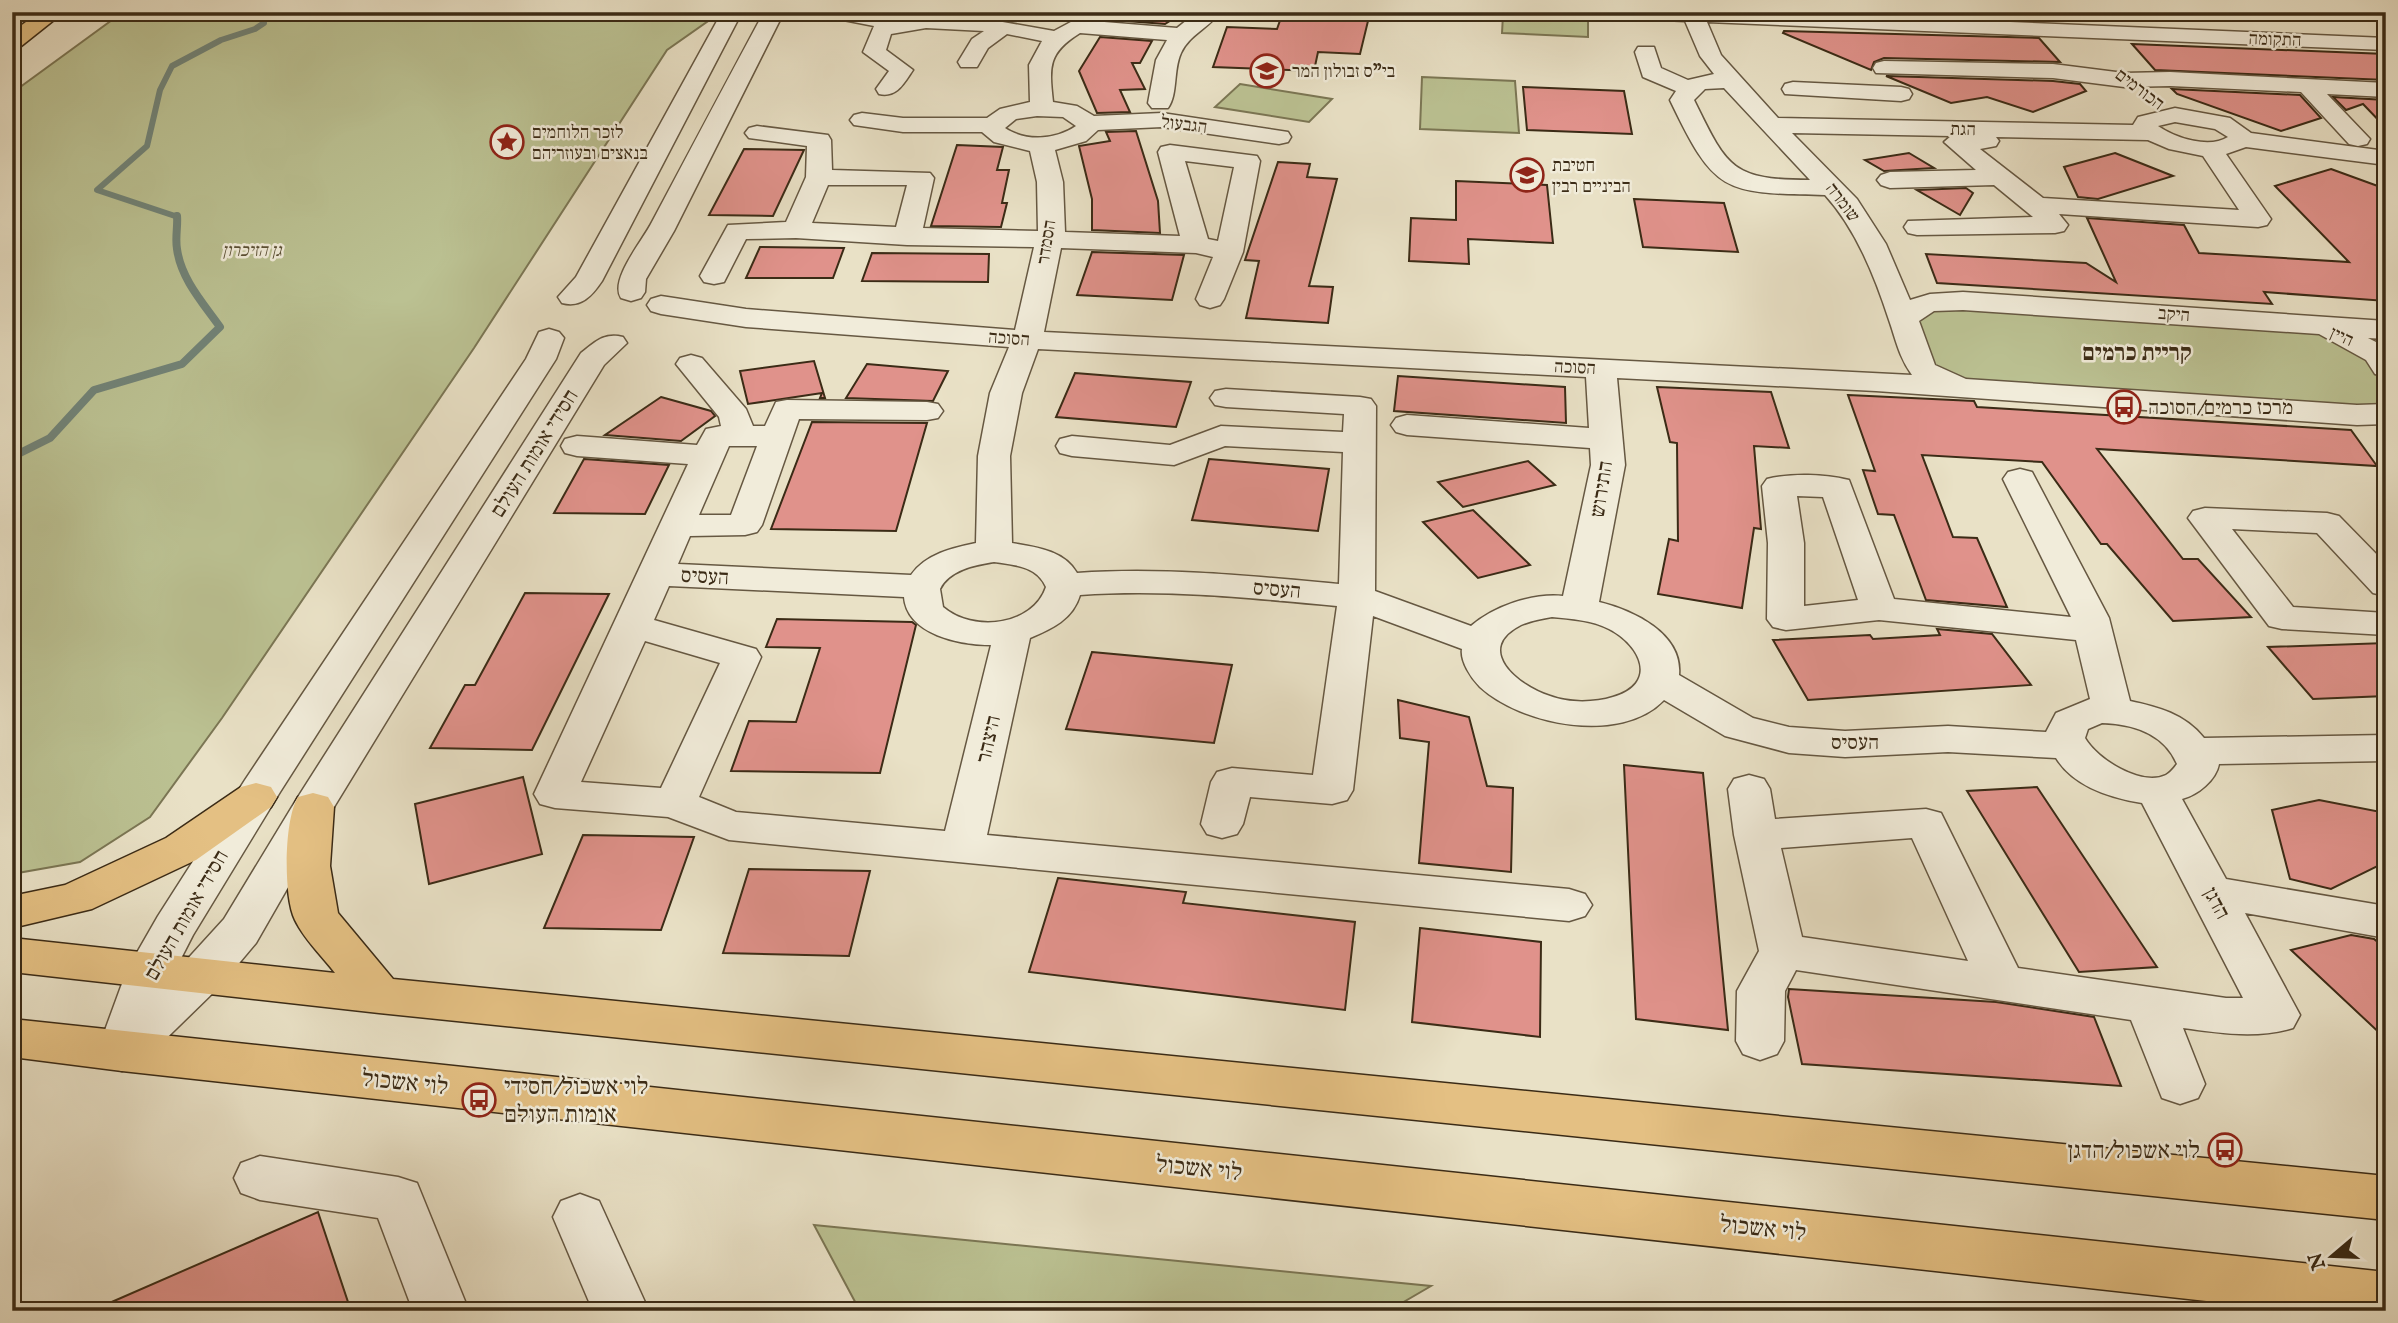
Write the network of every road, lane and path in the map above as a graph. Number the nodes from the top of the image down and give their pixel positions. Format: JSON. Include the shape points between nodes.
{"nodes":[{"id":1,"x":54,"y":12,"type":"edge"},
{"id":2,"x":732,"y":12,"type":"edge"},
{"id":3,"x":774,"y":12,"type":"edge"},
{"id":4,"x":830,"y":12,"type":"edge"},
{"id":5,"x":1210,"y":12,"type":"edge"},
{"id":6,"x":1619,"y":12,"type":"edge"},
{"id":7,"x":1951,"y":12,"type":"edge"},
{"id":8,"x":1653,"y":14,"type":"edge"},
{"id":9,"x":943,"y":16,"type":"edge"},
{"id":10,"x":1695,"y":20,"type":"edge"},
{"id":11,"x":1720,"y":21,"type":"edge"},
{"id":12,"x":901,"y":24,"type":"junction"},
{"id":13,"x":1003,"y":27,"type":"junction"},
{"id":14,"x":2382,"y":27,"type":"edge"},
{"id":15,"x":1181,"y":35,"type":"junction"},
{"id":16,"x":1880,"y":37,"type":"dead end"},
{"id":17,"x":1056,"y":38,"type":"junction"},
{"id":18,"x":12,"y":42,"type":"edge"},
{"id":19,"x":2386,"y":44,"type":"edge"},
{"id":20,"x":1646,"y":52,"type":"dead end"},
{"id":21,"x":969,"y":62,"type":"dead end"},
{"id":22,"x":2105,"y":62,"type":"dead end"},
{"id":23,"x":1884,"y":68,"type":"junction"},
{"id":24,"x":1729,"y":78,"type":"junction"},
{"id":25,"x":2124,"y":80,"type":"junction"},
{"id":26,"x":2307,"y":86,"type":"junction"},
{"id":27,"x":1688,"y":88,"type":"junction"},
{"id":28,"x":887,"y":89,"type":"dead end"},
{"id":29,"x":1793,"y":89,"type":"dead end"},
{"id":30,"x":2386,"y":90,"type":"edge"},
{"id":31,"x":1901,"y":94,"type":"junction"},
{"id":32,"x":1160,"y":103,"type":"dead end"},
{"id":33,"x":1042,"y":108,"type":"junction"},
{"id":34,"x":1923,"y":113,"type":"dead end"},
{"id":35,"x":2175,"y":115,"type":"junction"},
{"id":36,"x":862,"y":120,"type":"dead end"},
{"id":37,"x":1088,"y":123,"type":"junction"},
{"id":38,"x":993,"y":125,"type":"junction"},
{"id":39,"x":1775,"y":125,"type":"junction"},
{"id":40,"x":2151,"y":133,"type":"junction"},
{"id":41,"x":757,"y":134,"type":"dead end"},
{"id":42,"x":1279,"y":137,"type":"dead end"},
{"id":43,"x":2241,"y":139,"type":"junction"},
{"id":44,"x":2358,"y":139,"type":"dead end"},
{"id":45,"x":2008,"y":140,"type":"dead end"},
{"id":46,"x":1041,"y":144,"type":"junction"},
{"id":47,"x":2210,"y":148,"type":"junction"},
{"id":48,"x":2386,"y":158,"type":"edge"},
{"id":49,"x":819,"y":177,"type":"junction"},
{"id":50,"x":1998,"y":177,"type":"junction"},
{"id":51,"x":1891,"y":180,"type":"dead end"},
{"id":52,"x":1833,"y":188,"type":"junction"},
{"id":53,"x":2036,"y":205,"type":"junction"},
{"id":54,"x":1917,"y":227,"type":"dead end"},
{"id":55,"x":796,"y":230,"type":"junction"},
{"id":56,"x":907,"y":237,"type":"junction"},
{"id":57,"x":1049,"y":238,"type":"junction"},
{"id":58,"x":1196,"y":245,"type":"junction"},
{"id":59,"x":1229,"y":252,"type":"junction"},
{"id":60,"x":715,"y":276,"type":"dead end"},
{"id":61,"x":1886,"y":279,"type":"junction"},
{"id":62,"x":631,"y":292,"type":"junction"},
{"id":63,"x":572,"y":297,"type":"junction"},
{"id":64,"x":1210,"y":299,"type":"dead end"},
{"id":65,"x":1962,"y":301,"type":"junction"},
{"id":66,"x":661,"y":305,"type":"junction"},
{"id":67,"x":1904,"y":320,"type":"junction"},
{"id":68,"x":793,"y":322,"type":"junction"},
{"id":69,"x":2305,"y":322,"type":"joint"},
{"id":70,"x":632,"y":336,"type":"junction"},
{"id":71,"x":550,"y":338,"type":"junction"},
{"id":72,"x":1027,"y":340,"type":"junction"},
{"id":73,"x":2384,"y":348,"type":"edge"},
{"id":74,"x":1915,"y":357,"type":"junction"},
{"id":75,"x":691,"y":364,"type":"dead end"},
{"id":76,"x":1601,"y":369,"type":"junction"},
{"id":77,"x":1876,"y":382,"type":"junction"},
{"id":78,"x":1964,"y":388,"type":"junction"},
{"id":79,"x":1226,"y":398,"type":"dead end"},
{"id":80,"x":927,"y":411,"type":"dead end"},
{"id":81,"x":2376,"y":417,"type":"edge"},
{"id":82,"x":1407,"y":425,"type":"dead end"},
{"id":83,"x":777,"y":436,"type":"junction"},
{"id":84,"x":1606,"y":439,"type":"junction"},
{"id":85,"x":1359,"y":443,"type":"junction"},
{"id":86,"x":577,"y":446,"type":"dead end"},
{"id":87,"x":723,"y":446,"type":"junction"},
{"id":88,"x":1072,"y":446,"type":"dead end"},
{"id":89,"x":2020,"y":480,"type":"dead end"},
{"id":90,"x":676,"y":526,"type":"junction"},
{"id":91,"x":994,"y":551,"type":"junction"},
{"id":92,"x":655,"y":574,"type":"junction"},
{"id":93,"x":2386,"y":585,"type":"edge"},
{"id":94,"x":1065,"y":586,"type":"junction"},
{"id":95,"x":923,"y":587,"type":"junction"},
{"id":96,"x":1357,"y":597,"type":"junction"},
{"id":97,"x":1579,"y":608,"type":"junction"},
{"id":98,"x":1879,"y":609,"type":"dead end"},
{"id":99,"x":2386,"y":624,"type":"edge"},
{"id":100,"x":634,"y":626,"type":"junction"},
{"id":101,"x":2093,"y":630,"type":"junction"},
{"id":102,"x":1013,"y":631,"type":"junction"},
{"id":103,"x":1481,"y":643,"type":"junction"},
{"id":104,"x":1659,"y":680,"type":"junction"},
{"id":105,"x":2112,"y":710,"type":"junction"},
{"id":106,"x":2065,"y":746,"type":"junction"},
{"id":107,"x":2386,"y":748,"type":"edge"},
{"id":108,"x":2194,"y":751,"type":"junction"},
{"id":109,"x":1749,"y":789,"type":"dead end"},
{"id":110,"x":2157,"y":791,"type":"junction"},
{"id":111,"x":256,"y":797,"type":"junction"},
{"id":112,"x":675,"y":803,"type":"junction"},
{"id":113,"x":313,"y":807,"type":"junction"},
{"id":114,"x":1222,"y":824,"type":"dead end"},
{"id":115,"x":1756,"y":835,"type":"junction"},
{"id":116,"x":963,"y":846,"type":"junction"},
{"id":117,"x":2212,"y":892,"type":"junction"},
{"id":118,"x":1569,"y":905,"type":"dead end"},
{"id":119,"x":12,"y":912,"type":"edge"},
{"id":120,"x":2386,"y":922,"type":"edge"},
{"id":121,"x":1782,"y":951,"type":"junction"},
{"id":122,"x":12,"y":955,"type":"edge"},
{"id":123,"x":150,"y":970,"type":"junction"},
{"id":124,"x":202,"y":975,"type":"junction"},
{"id":125,"x":2001,"y":982,"type":"junction"},
{"id":126,"x":379,"y":995,"type":"junction"},
{"id":127,"x":2149,"y":1003,"type":"junction"},
{"id":128,"x":12,"y":1038,"type":"edge"},
{"id":129,"x":1760,"y":1041,"type":"dead end"},
{"id":130,"x":122,"y":1052,"type":"junction"},
{"id":131,"x":2180,"y":1084,"type":"dead end"},
{"id":132,"x":260,"y":1178,"type":"dead end"},
{"id":133,"x":2386,"y":1198,"type":"edge"},
{"id":134,"x":580,"y":1217,"type":"dead end"},
{"id":135,"x":2386,"y":1296,"type":"edge"},
{"id":136,"x":441,"y":1311,"type":"edge"},
{"id":137,"x":621,"y":1311,"type":"edge"}],
"edges":[{"from":1,"to":18,"type":"main road"},
{"from":2,"to":63,"type":"street","via":[[588,281]]},
{"from":3,"to":62,"type":"street","via":[[632,279]]},
{"from":4,"to":12,"type":"street"},
{"from":5,"to":15,"type":"street"},
{"from":6,"to":8,"type":"street","name":"התקומה"},
{"from":7,"to":14,"type":"street","name":"התקומה"},
{"from":8,"to":10,"type":"street","name":"התקומה"},
{"from":9,"to":12,"type":"street"},
{"from":9,"to":13,"type":"street"},
{"from":10,"to":11,"type":"street","name":"התקומה"},
{"from":10,"to":24,"type":"street","name":"שומרה","via":[[1711,55]]},
{"from":11,"to":19,"type":"street","name":"התקומה","via":[[1775,19]]},
{"from":11,"to":24,"type":"street","via":[[1731,58]]},
{"from":12,"to":28,"type":"street","via":[[882,30],[877,38],[874,52],[902,70]]},
{"from":13,"to":17,"type":"street"},
{"from":13,"to":21,"type":"street","via":[[979,44]]},
{"from":15,"to":17,"type":"street","via":[[1079,24]]},
{"from":15,"to":32,"type":"street","via":[[1164,64]]},
{"from":16,"to":23,"type":"street","via":[[1891,54],[1880,61]]},
{"from":17,"to":33,"type":"street","via":[[1043,50],[1039,69]]},
{"from":20,"to":27,"type":"street","via":[[1651,72]]},
{"from":22,"to":25,"type":"street","name":"הכורמים"},
{"from":23,"to":25,"type":"street","via":[[2053,71]]},
{"from":23,"to":31,"type":"street"},
{"from":24,"to":27,"type":"street"},
{"from":24,"to":39,"type":"street","name":"שומרה"},
{"from":25,"to":26,"type":"street"},
{"from":25,"to":35,"type":"street","name":"הכורמים"},
{"from":26,"to":30,"type":"street"},
{"from":26,"to":44,"type":"street"},
{"from":27,"to":52,"type":"street","via":[[1682,100],[1716,163],[1735,179],[1755,185]]},
{"from":29,"to":31,"type":"street"},
{"from":31,"to":34,"type":"street"},
{"from":33,"to":37,"type":"street","via":[[1077,114]]},
{"from":33,"to":38,"type":"street","via":[[1008,114]]},
{"from":35,"to":40,"type":"street","via":[[2146,122]]},
{"from":35,"to":43,"type":"street","via":[[2222,123]]},
{"from":36,"to":38,"type":"street"},
{"from":37,"to":42,"type":"street","name":"הגבעול","via":[[1162,120]]},
{"from":37,"to":46,"type":"street","via":[[1081,134],[1070,139]]},
{"from":38,"to":46,"type":"street","via":[[993,131],[1010,141]]},
{"from":39,"to":40,"type":"street","name":"הגת"},
{"from":39,"to":52,"type":"street","name":"שומרה"},
{"from":40,"to":47,"type":"street","name":"הגת","via":[[2169,142]]},
{"from":41,"to":49,"type":"street","via":[[819,140]]},
{"from":43,"to":47,"type":"street","via":[[2232,146]]},
{"from":43,"to":48,"type":"street"},
{"from":45,"to":50,"type":"street","via":[[1956,142]]},
{"from":46,"to":57,"type":"street","name":"הסמדר","via":[[1050,182]]},
{"from":47,"to":53,"type":"street","via":[[2258,219]]},
{"from":49,"to":55,"type":"street"},
{"from":49,"to":56,"type":"street","via":[[921,178]]},
{"from":50,"to":51,"type":"street"},
{"from":50,"to":53,"type":"street"},
{"from":52,"to":61,"type":"street","name":"שומרה","via":[[1872,244]]},
{"from":53,"to":54,"type":"street","via":[[2055,225]]},
{"from":55,"to":56,"type":"street"},
{"from":55,"to":60,"type":"street","via":[[737,231]]},
{"from":56,"to":57,"type":"street"},
{"from":57,"to":58,"type":"street"},
{"from":57,"to":72,"type":"street","name":"הסמדר"},
{"from":58,"to":59,"type":"street"},
{"from":58,"to":59,"type":"street","via":[[1171,152],[1248,161]]},
{"from":59,"to":64,"type":"street"},
{"from":61,"to":65,"type":"street","name":"היקב","via":[[1906,290]]},
{"from":61,"to":67,"type":"street","name":"שומרה"},
{"from":62,"to":63,"type":"street"},
{"from":62,"to":66,"type":"street"},
{"from":63,"to":71,"type":"street","via":[[541,318],[538,326]]},
{"from":65,"to":67,"type":"street","name":"היקב","via":[[1915,307]]},
{"from":65,"to":69,"type":"street","name":"היקב"},
{"from":66,"to":68,"type":"street","name":"הסוכה"},
{"from":66,"to":70,"type":"street","name":"חסידי אומות העולם","via":[[658,322]]},
{"from":67,"to":74,"type":"street","name":"שומרה"},
{"from":68,"to":70,"type":"street","name":"הסוכה"},
{"from":68,"to":72,"type":"street","name":"הסוכה"},
{"from":69,"to":73,"type":"street","name":"היין"},
{"from":70,"to":71,"type":"street","via":[[575,345]]},
{"from":70,"to":113,"type":"street","name":"חסידי אומות העולם","via":[[592,359]]},
{"from":71,"to":111,"type":"street","name":"חסידי אומות העולם","via":[[541,359]]},
{"from":72,"to":76,"type":"street","name":"הסוכה"},
{"from":72,"to":91,"type":"street","via":[[1006,393],[994,456]]},
{"from":74,"to":77,"type":"street","via":[[1905,373]]},
{"from":74,"to":78,"type":"street","name":"שומרה","via":[[1924,372]]},
{"from":75,"to":87,"type":"street","via":[[735,416]]},
{"from":76,"to":77,"type":"street","name":"הסוכה"},
{"from":76,"to":84,"type":"street","name":"התירוש"},
{"from":77,"to":78,"type":"street","name":"הסוכה"},
{"from":78,"to":81,"type":"street","name":"הסוכה"},
{"from":79,"to":85,"type":"street","via":[[1360,406]]},
{"from":80,"to":83,"type":"street","via":[[787,409]]},
{"from":82,"to":84,"type":"street"},
{"from":83,"to":87,"type":"street"},
{"from":83,"to":90,"type":"street","via":[[745,525]]},
{"from":84,"to":97,"type":"street","name":"התירוש","via":[[1608,465]]},
{"from":85,"to":88,"type":"street","via":[[1221,436],[1174,455]]},
{"from":85,"to":96,"type":"street"},
{"from":86,"to":87,"type":"street"},
{"from":87,"to":90,"type":"street"},
{"from":89,"to":101,"type":"street"},
{"from":90,"to":92,"type":"street"},
{"from":91,"to":94,"type":"street","via":[[1042,560],[1060,574]]},
{"from":91,"to":95,"type":"street","via":[[957,559],[929,576]]},
{"from":92,"to":95,"type":"street","name":"העסיס"},
{"from":92,"to":100,"type":"street"},
{"from":93,"to":99,"type":"street","via":[[2327,523],[2205,519],[2282,618]]},
{"from":94,"to":96,"type":"street","name":"העסיס","via":[[1135,580]]},
{"from":94,"to":102,"type":"street","via":[[1064,597],[1052,613]]},
{"from":95,"to":102,"type":"street","via":[[922,601],[943,625],[976,633]]},
{"from":96,"to":103,"type":"street","name":"העסיס"},
{"from":96,"to":114,"type":"street","via":[[1332,790],[1232,782]]},
{"from":97,"to":103,"type":"street","via":[[1552,606],[1516,613],[1489,628]]},
{"from":97,"to":104,"type":"street","via":[[1608,615],[1651,643],[1660,662]]},
{"from":98,"to":101,"type":"street"},
{"from":100,"to":112,"type":"street","via":[[742,657]]},
{"from":100,"to":112,"type":"street","via":[[555,794]]},
{"from":101,"to":105,"type":"street"},
{"from":102,"to":116,"type":"street","name":"היצהר"},
{"from":103,"to":104,"type":"street","via":[[1480,660],[1491,678],[1510,695],[1537,707],[1589,714],[1627,708],[1648,696]]},
{"from":104,"to":106,"type":"street","name":"העסיס","via":[[1739,727],[1789,740],[1845,744],[1948,739]]},
{"from":105,"to":106,"type":"street","via":[[2071,719],[2065,727]]},
{"from":105,"to":108,"type":"street","via":[[2152,719]]},
{"from":106,"to":110,"type":"street","via":[[2091,772],[2112,782]]},
{"from":107,"to":108,"type":"street"},
{"from":108,"to":110,"type":"street","via":[[2199,766],[2193,779],[2179,788]]},
{"from":109,"to":115,"type":"street"},
{"from":110,"to":117,"type":"street","name":"הדגן"},
{"from":111,"to":119,"type":"main road","via":[[158,860],[76,898]]},
{"from":111,"to":123,"type":"street","name":"חסידי אומות העולם"},
{"from":112,"to":116,"type":"street","via":[[729,826]]},
{"from":113,"to":124,"type":"street","name":"חסידי אומות העולם","via":[[240,930]]},
{"from":113,"to":126,"type":"main road","via":[[308,866],[316,917]]},
{"from":115,"to":121,"type":"street"},
{"from":115,"to":125,"type":"street","via":[[1926,823]]},
{"from":116,"to":118,"type":"street"},
{"from":117,"to":120,"type":"street"},
{"from":117,"to":127,"type":"street","name":"הדגן","via":[[2276,1015],[2226,1016]]},
{"from":121,"to":125,"type":"street"},
{"from":121,"to":129,"type":"street","via":[[1760,991]]},
{"from":122,"to":123,"type":"main road"},
{"from":123,"to":124,"type":"main road"},
{"from":123,"to":130,"type":"street","name":"חסידי אומות העולם"},
{"from":124,"to":126,"type":"main road"},
{"from":124,"to":130,"type":"street","name":"חסידי אומות העולם"},
{"from":125,"to":127,"type":"street"},
{"from":126,"to":133,"type":"main road"},
{"from":127,"to":131,"type":"street"},
{"from":128,"to":130,"type":"main road","name":"לוי אשכול"},
{"from":130,"to":135,"type":"main road","name":"לוי אשכול"},
{"from":132,"to":136,"type":"street","via":[[398,1199]]},
{"from":134,"to":137,"type":"street"}]}
